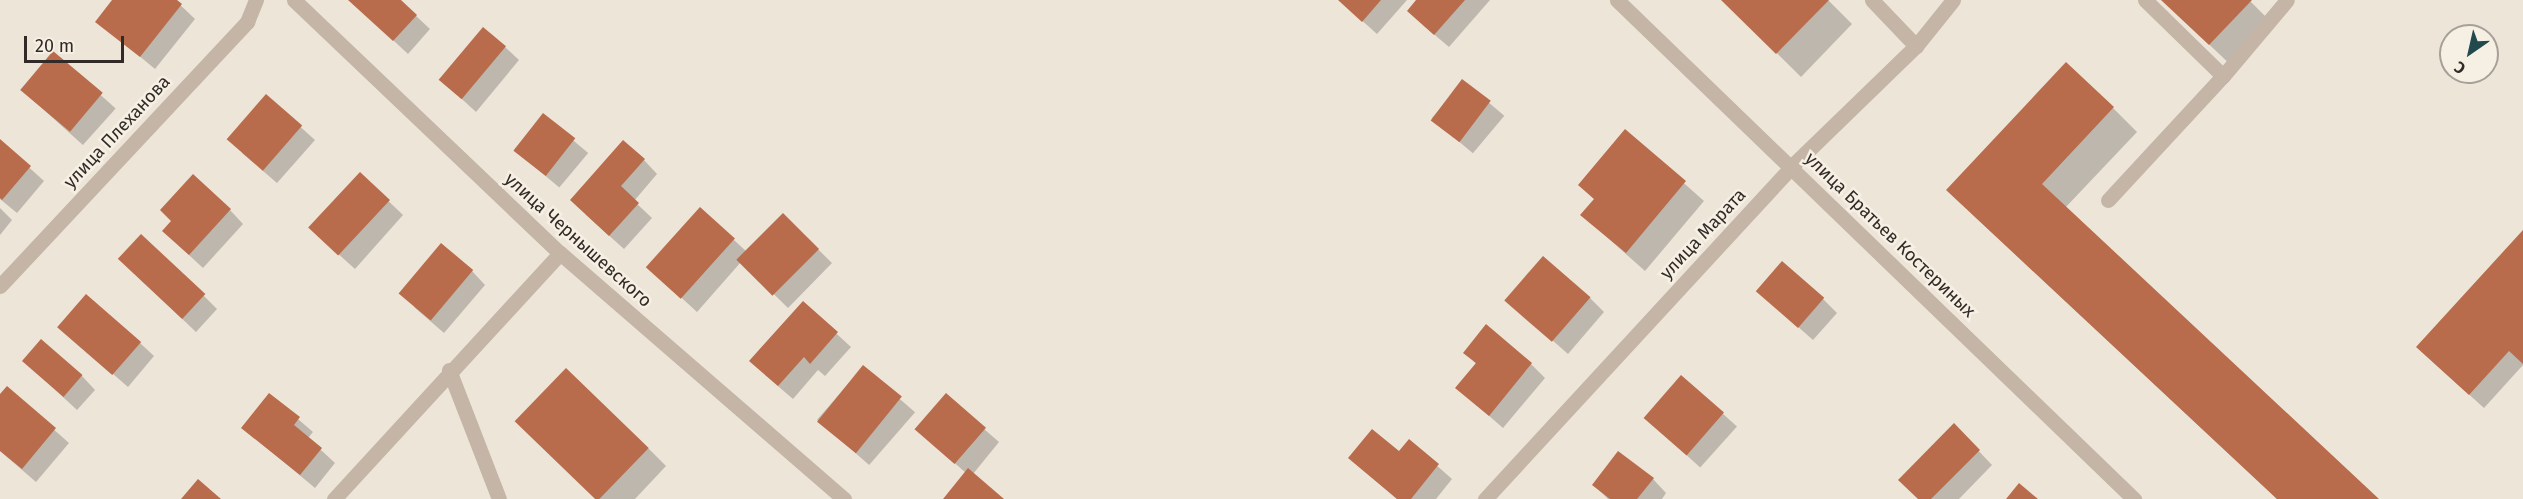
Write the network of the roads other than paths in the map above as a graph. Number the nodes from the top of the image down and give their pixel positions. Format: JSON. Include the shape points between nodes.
{"nodes":[{"id":1,"x":256,"y":0,"type":"edge"},
{"id":2,"x":294,"y":0,"type":"edge"},
{"id":3,"x":1617,"y":0,"type":"edge"},
{"id":4,"x":1872,"y":0,"type":"edge"},
{"id":5,"x":1953,"y":0,"type":"edge"},
{"id":6,"x":2145,"y":0,"type":"edge"},
{"id":7,"x":2287,"y":0,"type":"edge"},
{"id":8,"x":1916,"y":46,"type":"junction"},
{"id":9,"x":2223,"y":76,"type":"junction"},
{"id":10,"x":1791,"y":167,"type":"junction"},
{"id":11,"x":2108,"y":200,"type":"dead end"},
{"id":12,"x":560,"y":253,"type":"junction"},
{"id":13,"x":0,"y":286,"type":"edge"},
{"id":14,"x":449,"y":370,"type":"junction"},
{"id":15,"x":334,"y":499,"type":"edge"},
{"id":16,"x":499,"y":499,"type":"edge"},
{"id":17,"x":844,"y":499,"type":"edge"},
{"id":18,"x":1485,"y":499,"type":"edge"},
{"id":19,"x":2134,"y":499,"type":"edge"}],
"edges":[{"from":1,"to":13,"type":"street","name":"улица Плеханова","via":[[247,22]]},
{"from":2,"to":12,"type":"street","name":"улица Чернышевского"},
{"from":3,"to":10,"type":"street","name":"улица Братьев Костериных"},
{"from":4,"to":8,"type":"street"},
{"from":5,"to":8,"type":"street","name":"улица Марата"},
{"from":6,"to":9,"type":"street"},
{"from":7,"to":9,"type":"street"},
{"from":8,"to":10,"type":"street","name":"улица Марата"},
{"from":9,"to":11,"type":"street"},
{"from":10,"to":18,"type":"street","name":"улица Марата"},
{"from":10,"to":19,"type":"street","name":"улица Братьев Костериных"},
{"from":12,"to":14,"type":"street"},
{"from":12,"to":17,"type":"street","name":"улица Чернышевского"},
{"from":14,"to":15,"type":"street"},
{"from":14,"to":16,"type":"street"}]}
